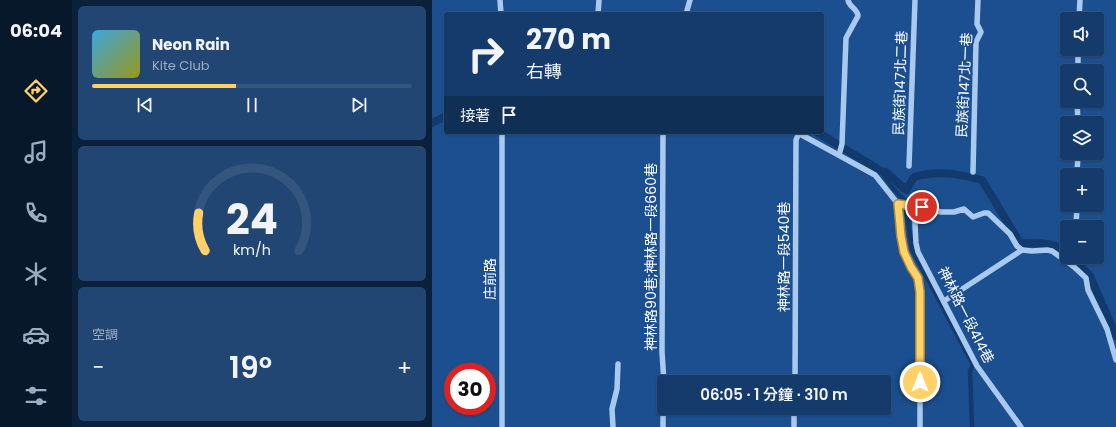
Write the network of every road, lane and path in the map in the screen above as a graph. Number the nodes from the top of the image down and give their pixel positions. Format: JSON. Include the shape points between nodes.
{"nodes":[{"id":1,"x":500,"y":0,"type":"edge"},
{"id":2,"x":599,"y":0,"type":"edge"},
{"id":3,"x":690,"y":0,"type":"edge"},
{"id":4,"x":848,"y":0,"type":"edge"},
{"id":5,"x":915,"y":0,"type":"edge"},
{"id":6,"x":978,"y":0,"type":"edge"},
{"id":7,"x":1080,"y":0,"type":"edge"},
{"id":8,"x":501,"y":12,"type":"edge"},
{"id":9,"x":598,"y":12,"type":"edge"},
{"id":10,"x":687,"y":12,"type":"edge"},
{"id":11,"x":1079,"y":12,"type":"edge"},
{"id":12,"x":502,"y":134,"type":"edge"},
{"id":13,"x":663,"y":134,"type":"edge"},
{"id":14,"x":839,"y":155,"type":"junction"},
{"id":15,"x":909,"y":166,"type":"dead end"},
{"id":16,"x":973,"y":172,"type":"dead end"},
{"id":17,"x":898,"y":204,"type":"junction"},
{"id":18,"x":914,"y":205,"type":"junction"},
{"id":19,"x":1022,"y":250,"type":"junction"},
{"id":20,"x":1073,"y":266,"type":"joint"},
{"id":21,"x":944,"y":301,"type":"junction"},
{"id":22,"x":1116,"y":360,"type":"edge"},
{"id":23,"x":618,"y":364,"type":"dead end"},
{"id":24,"x":663,"y":375,"type":"edge"},
{"id":25,"x":794,"y":375,"type":"edge"},
{"id":26,"x":663,"y":415,"type":"edge"},
{"id":27,"x":794,"y":415,"type":"edge"},
{"id":28,"x":502,"y":427,"type":"edge"},
{"id":29,"x":613,"y":427,"type":"edge"},
{"id":30,"x":663,"y":427,"type":"edge"},
{"id":31,"x":794,"y":427,"type":"edge"},
{"id":32,"x":920,"y":427,"type":"edge"},
{"id":33,"x":1021,"y":427,"type":"edge"}],
"edges":[{"from":1,"to":8,"type":"street"},
{"from":2,"to":9,"type":"street"},
{"from":3,"to":10,"type":"street"},
{"from":4,"to":14,"type":"street","via":[[858,16],[846,38],[845,105]]},
{"from":5,"to":15,"type":"street","name":"民族街147北二巷"},
{"from":6,"to":16,"type":"street","name":"民族街147北一巷","via":[[977,24],[981,32],[976,42]]},
{"from":7,"to":11,"type":"street"},
{"from":12,"to":28,"type":"street","name":"庄前路"},
{"from":13,"to":24,"type":"street","name":"神林路90巷;神林路一段660巷"},
{"from":14,"to":17,"type":"street","via":[[875,175]]},
{"from":14,"to":25,"type":"street","name":"神林路一段540巷","via":[[798,135]]},
{"from":17,"to":18,"type":"street"},
{"from":17,"to":32,"type":"street","via":[[904,252],[918,278],[920,292]]},
{"from":18,"to":19,"type":"street","via":[[941,212],[964,209],[973,216],[988,214],[1010,234]]},
{"from":18,"to":21,"type":"street","name":"神林路一段414巷","via":[[918,252]]},
{"from":19,"to":20,"type":"street","via":[[1052,251]]},
{"from":19,"to":21,"type":"street"},
{"from":20,"to":22,"type":"street","via":[[1086,278],[1088,290],[1107,329]]},
{"from":21,"to":33,"type":"street","name":"神林路一段414巷","via":[[978,366]]},
{"from":23,"to":29,"type":"street","via":[[617,390],[612,409]]},
{"from":26,"to":30,"type":"street"},
{"from":27,"to":31,"type":"street"}]}
